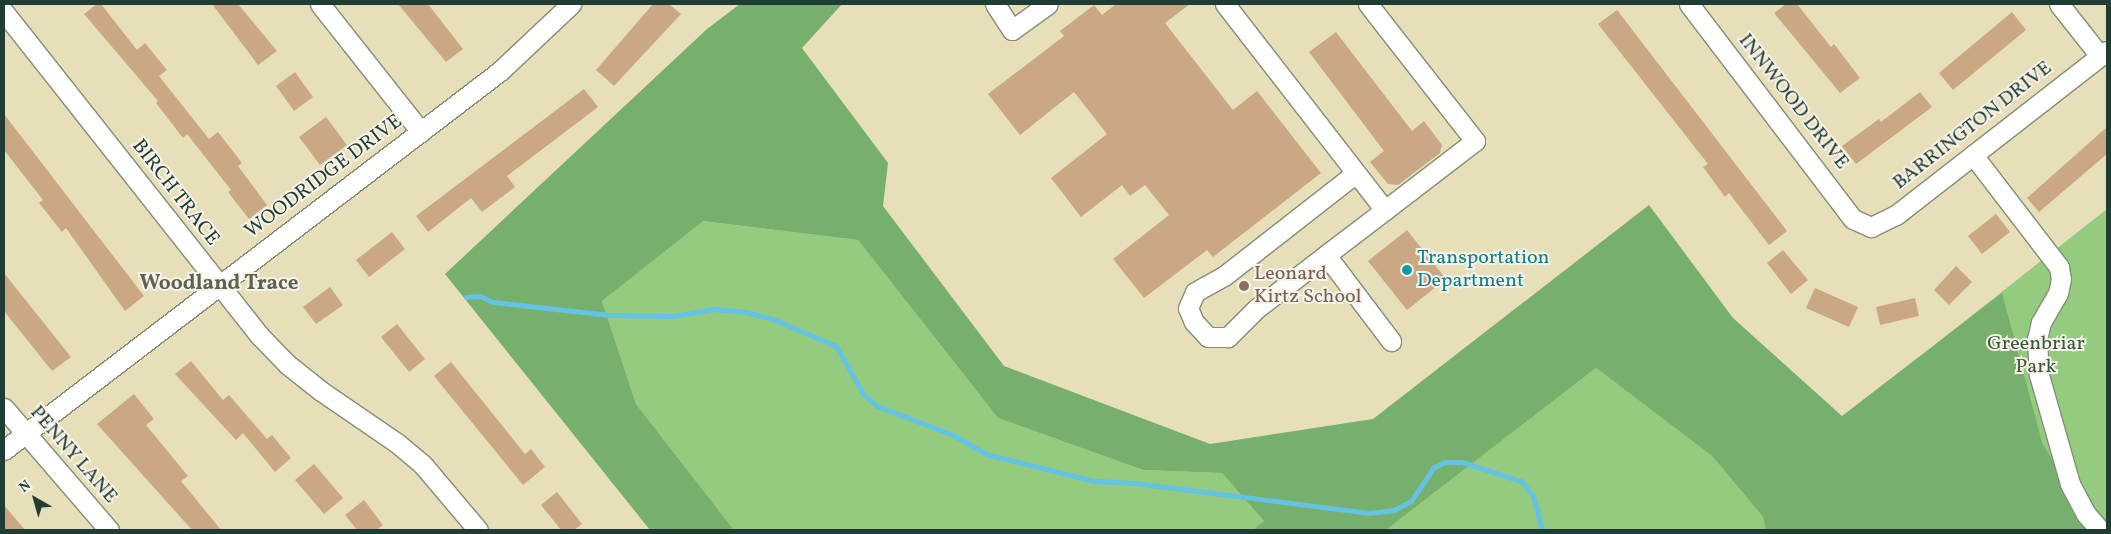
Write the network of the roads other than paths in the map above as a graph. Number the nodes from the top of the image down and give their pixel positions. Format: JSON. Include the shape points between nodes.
{"nodes":[{"id":1,"x":320,"y":4,"type":"edge"},
{"id":2,"x":572,"y":4,"type":"edge"},
{"id":3,"x":995,"y":4,"type":"edge"},
{"id":4,"x":1048,"y":4,"type":"edge"},
{"id":5,"x":1225,"y":4,"type":"edge"},
{"id":6,"x":1368,"y":4,"type":"edge"},
{"id":7,"x":1689,"y":4,"type":"edge"},
{"id":8,"x":2059,"y":4,"type":"edge"},
{"id":9,"x":4,"y":12,"type":"edge"},
{"id":10,"x":2104,"y":53,"type":"edge"},
{"id":11,"x":421,"y":132,"type":"junction"},
{"id":12,"x":1973,"y":155,"type":"junction"},
{"id":13,"x":1356,"y":173,"type":"junction"},
{"id":14,"x":1384,"y":210,"type":"junction"},
{"id":15,"x":1862,"y":225,"type":"joint"},
{"id":16,"x":1326,"y":255,"type":"junction"},
{"id":17,"x":219,"y":285,"type":"junction"},
{"id":18,"x":1392,"y":341,"type":"dead end"},
{"id":19,"x":4,"y":408,"type":"edge"},
{"id":20,"x":25,"y":434,"type":"junction"},
{"id":21,"x":4,"y":450,"type":"edge"},
{"id":22,"x":109,"y":530,"type":"edge"},
{"id":23,"x":478,"y":530,"type":"edge"},
{"id":24,"x":2100,"y":530,"type":"edge"}],
"edges":[{"from":1,"to":11,"type":"street"},
{"from":2,"to":11,"type":"street","name":"WOODRIDGE DRIVE","via":[[513,60]]},
{"from":3,"to":4,"type":"street","via":[[1012,30]]},
{"from":5,"to":13,"type":"street"},
{"from":6,"to":14,"type":"street","via":[[1474,141]]},
{"from":7,"to":15,"type":"street","name":"INNWOOD DRIVE","via":[[1853,219]]},
{"from":8,"to":10,"type":"street"},
{"from":9,"to":17,"type":"street","name":"BIRCH TRACE"},
{"from":10,"to":12,"type":"street","name":"BARRINGTON DRIVE"},
{"from":11,"to":17,"type":"street","name":"WOODRIDGE DRIVE"},
{"from":12,"to":15,"type":"street","name":"BARRINGTON DRIVE","via":[[1896,215],[1878,226]]},
{"from":12,"to":24,"type":"street","via":[[2059,267],[2058,292],[2041,322],[2037,340],[2039,375],[2070,484],[2086,514]]},
{"from":13,"to":14,"type":"street"},
{"from":13,"to":16,"type":"street","via":[[1224,276],[1195,292],[1188,308],[1194,322],[1208,337],[1228,338],[1256,308]]},
{"from":14,"to":16,"type":"street"},
{"from":16,"to":18,"type":"street"},
{"from":17,"to":20,"type":"street","name":"WOODRIDGE DRIVE"},
{"from":17,"to":23,"type":"street","name":"BIRCH TRACE","via":[[287,364],[416,460],[445,488]]},
{"from":19,"to":20,"type":"street","name":"PENNY LANE"},
{"from":20,"to":21,"type":"street","name":"WOODRIDGE DRIVE"},
{"from":20,"to":22,"type":"street","name":"PENNY LANE"}]}
